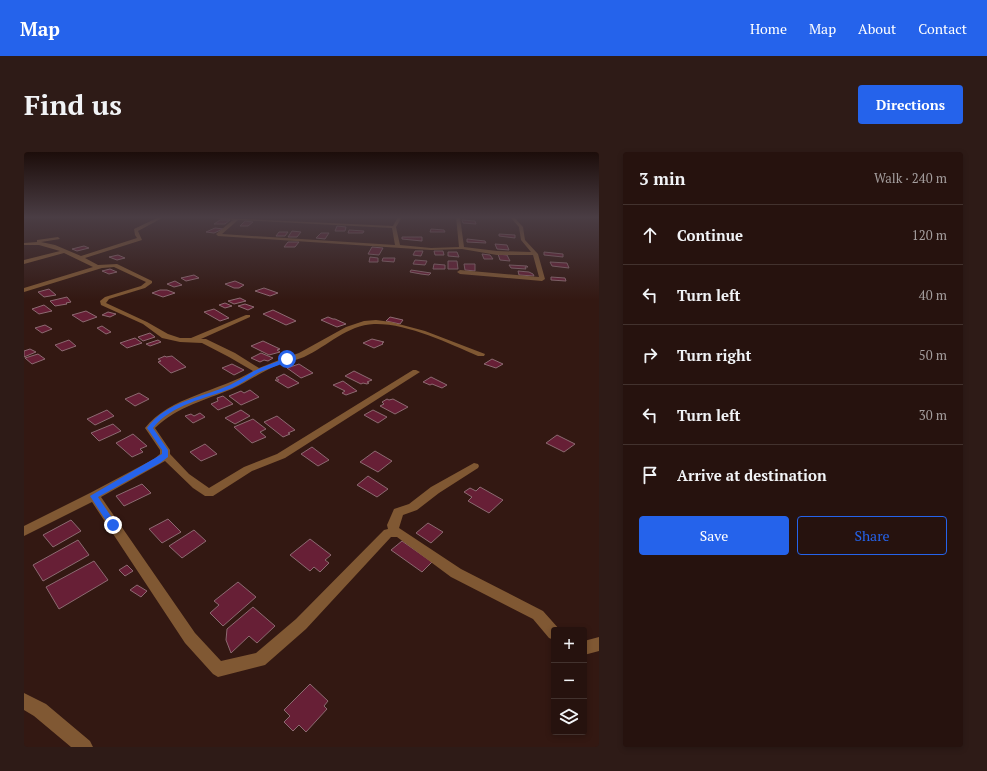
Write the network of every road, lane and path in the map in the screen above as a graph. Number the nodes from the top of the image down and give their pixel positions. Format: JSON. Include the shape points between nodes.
{"nodes":[{"id":1,"x":48,"y":245,"type":"edge"},
{"id":2,"x":124,"y":245,"type":"edge"},
{"id":3,"x":378,"y":245,"type":"edge"},
{"id":4,"x":462,"y":245,"type":"edge"},
{"id":5,"x":527,"y":245,"type":"edge"},
{"id":6,"x":398,"y":246,"type":"joint"},
{"id":7,"x":462,"y":248,"type":"junction"},
{"id":8,"x":64,"y":251,"type":"junction"},
{"id":9,"x":535,"y":254,"type":"junction"},
{"id":10,"x":81,"y":258,"type":"junction"},
{"id":11,"x":24,"y":262,"type":"edge"},
{"id":12,"x":98,"y":266,"type":"junction"},
{"id":13,"x":460,"y":272,"type":"dead end"},
{"id":14,"x":24,"y":290,"type":"edge"},
{"id":15,"x":248,"y":316,"type":"dead end"},
{"id":16,"x":194,"y":339,"type":"junction"},
{"id":17,"x":481,"y":354,"type":"dead end"},
{"id":18,"x":256,"y":372,"type":"junction"},
{"id":19,"x":416,"y":372,"type":"dead end"},
{"id":20,"x":165,"y":455,"type":"junction"},
{"id":21,"x":474,"y":466,"type":"dead end"},
{"id":22,"x":94,"y":496,"type":"junction"},
{"id":23,"x":24,"y":531,"type":"edge"},
{"id":24,"x":394,"y":532,"type":"junction"},
{"id":25,"x":551,"y":629,"type":"edge"},
{"id":26,"x":599,"y":644,"type":"edge"},
{"id":27,"x":587,"y":647,"type":"edge"},
{"id":28,"x":24,"y":701,"type":"edge"},
{"id":29,"x":84,"y":747,"type":"edge"}],
"edges":[{"from":1,"to":8,"type":"street"},
{"from":2,"to":10,"type":"street"},
{"from":3,"to":6,"type":"street"},
{"from":4,"to":7,"type":"street"},
{"from":5,"to":9,"type":"street"},
{"from":6,"to":7,"type":"street"},
{"from":7,"to":9,"type":"street","via":[[497,253]]},
{"from":8,"to":10,"type":"street"},
{"from":8,"to":11,"type":"street"},
{"from":9,"to":13,"type":"street","via":[[542,279]]},
{"from":10,"to":12,"type":"street"},
{"from":12,"to":14,"type":"street"},
{"from":12,"to":16,"type":"street","via":[[115,265],[150,282],[143,287],[106,298],[104,304],[145,323],[165,336],[180,340]]},
{"from":15,"to":16,"type":"street"},
{"from":16,"to":18,"type":"street","via":[[204,341],[232,355]]},
{"from":17,"to":18,"type":"street","via":[[398,325],[364,323],[332,337],[300,356]]},
{"from":18,"to":20,"type":"street","via":[[231,386],[172,409],[156,421],[150,428],[165,450]]},
{"from":19,"to":20,"type":"street","via":[[281,456],[248,469],[209,493],[199,488]]},
{"from":20,"to":22,"type":"street"},
{"from":21,"to":24,"type":"street","via":[[413,507],[398,512],[393,525]]},
{"from":22,"to":23,"type":"street"},
{"from":22,"to":24,"type":"street","via":[[190,638],[218,669],[260,660],[301,624],[388,532]]},
{"from":24,"to":25,"type":"street","via":[[398,532],[456,573],[538,614]]},
{"from":26,"to":27,"type":"street"},
{"from":28,"to":29,"type":"street","via":[[40,710]]}]}
